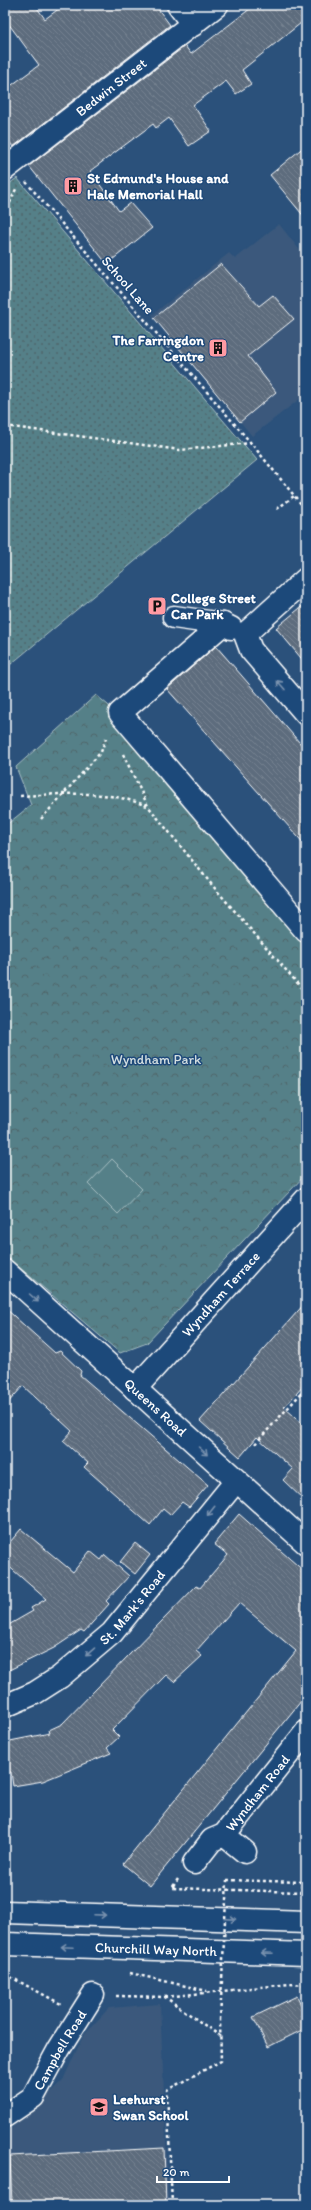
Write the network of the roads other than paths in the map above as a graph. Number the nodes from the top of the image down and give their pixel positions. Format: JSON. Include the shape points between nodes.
{"nodes":[{"id":1,"x":178,"y":5,"type":"edge"},
{"id":2,"x":218,"y":5,"type":"edge"},
{"id":3,"x":193,"y":25,"type":"junction"},
{"id":4,"x":13,"y":171,"type":"edge"},
{"id":5,"x":306,"y":579,"type":"edge"},
{"id":6,"x":174,"y":617,"type":"dead end"},
{"id":7,"x":223,"y":624,"type":"junction"},
{"id":8,"x":245,"y":634,"type":"junction"},
{"id":9,"x":306,"y":714,"type":"edge"},
{"id":10,"x":306,"y":931,"type":"edge"},
{"id":11,"x":306,"y":1199,"type":"edge"},
{"id":12,"x":5,"y":1271,"type":"edge"},
{"id":13,"x":135,"y":1388,"type":"junction"},
{"id":14,"x":236,"y":1481,"type":"junction"},
{"id":15,"x":306,"y":1543,"type":"edge"},
{"id":16,"x":5,"y":1706,"type":"edge"},
{"id":17,"x":306,"y":1732,"type":"edge"},
{"id":18,"x":224,"y":1835,"type":"junction"},
{"id":19,"x":245,"y":1852,"type":"dead end"},
{"id":20,"x":194,"y":1863,"type":"road end"},
{"id":21,"x":5,"y":1912,"type":"edge"},
{"id":22,"x":306,"y":1922,"type":"edge"},
{"id":23,"x":5,"y":1944,"type":"edge"},
{"id":24,"x":306,"y":1954,"type":"edge"},
{"id":25,"x":93,"y":1995,"type":"road end"},
{"id":26,"x":5,"y":2116,"type":"edge"}],
"edges":[{"from":1,"to":3,"type":"main road"},
{"from":2,"to":3,"type":"main road","name":"Bedwin Street"},
{"from":3,"to":4,"type":"main road","name":"Bedwin Street"},
{"from":5,"to":8,"type":"main road"},
{"from":6,"to":7,"type":"main road"},
{"from":7,"to":8,"type":"main road"},
{"from":7,"to":10,"type":"main road","via":[[120,713]]},
{"from":9,"to":8,"type":"main road","one_way":true,"via":[[251,650]]},
{"from":11,"to":13,"type":"main road","name":"Wyndham Terrace"},
{"from":12,"to":13,"type":"main road","name":"Queens Road","one_way":true},
{"from":13,"to":14,"type":"main road","name":"Queens Road","one_way":true},
{"from":14,"to":15,"type":"main road","name":"Queens Road"},
{"from":14,"to":16,"type":"main road","name":"St. Mark's Road","one_way":true,"via":[[112,1633],[60,1677]]},
{"from":17,"to":18,"type":"main road","name":"Wyndham Road"},
{"from":18,"to":19,"type":"main road","name":"Wyndham Road"},
{"from":18,"to":20,"type":"main road","name":"Wyndham Road","via":[[212,1840]]},
{"from":21,"to":22,"type":"main road","one_way":true},
{"from":24,"to":23,"type":"main road","name":"Churchill Way North","one_way":true},
{"from":25,"to":26,"type":"main road","name":"Campbell Road","via":[[33,2097]]}]}
